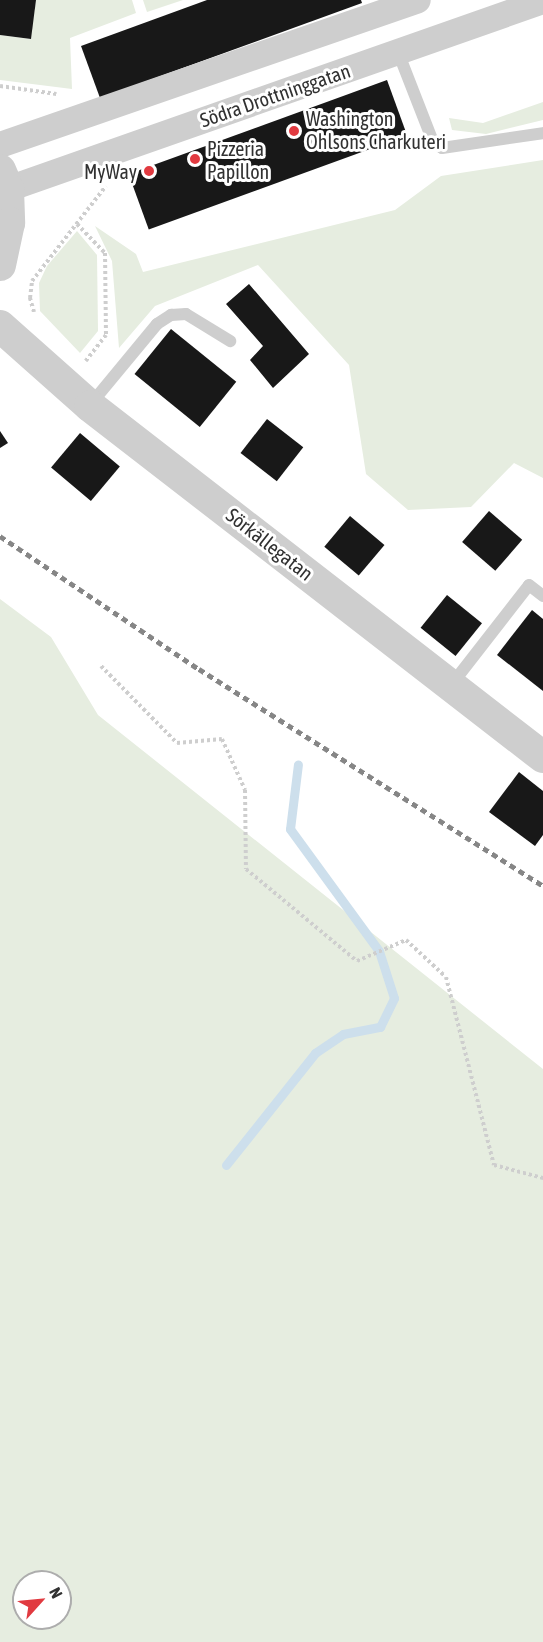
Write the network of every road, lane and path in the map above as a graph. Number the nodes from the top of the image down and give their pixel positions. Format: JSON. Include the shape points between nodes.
{"nodes":[{"id":1,"x":418,"y":0,"type":"edge"},
{"id":2,"x":543,"y":1,"type":"edge"},
{"id":3,"x":398,"y":52,"type":"junction"},
{"id":4,"x":543,"y":133,"type":"edge"},
{"id":5,"x":0,"y":145,"type":"edge"},
{"id":6,"x":4,"y":180,"type":"edge"},
{"id":7,"x":111,"y":180,"type":"dead end"},
{"id":8,"x":77,"y":224,"type":"junction"},
{"id":9,"x":0,"y":265,"type":"edge"},
{"id":10,"x":37,"y":321,"type":"dead end"},
{"id":11,"x":0,"y":326,"type":"edge"},
{"id":12,"x":230,"y":341,"type":"dead end"},
{"id":13,"x":98,"y":396,"type":"junction"},
{"id":14,"x":543,"y":596,"type":"edge"},
{"id":15,"x":101,"y":666,"type":"dead end"},
{"id":16,"x":452,"y":684,"type":"junction"},
{"id":17,"x":543,"y":757,"type":"edge"},
{"id":18,"x":543,"y":1178,"type":"edge"}],
"edges":[{"from":1,"to":5,"type":"street"},
{"from":2,"to":3,"type":"street","name":"Södra Drottninggatan"},
{"from":3,"to":4,"type":"lane","via":[[432,139],[442,148]]},
{"from":3,"to":6,"type":"street","name":"Södra Drottninggatan"},
{"from":6,"to":9,"type":"street","via":[[9,223]]},
{"from":7,"to":8,"type":"path"},
{"from":8,"to":10,"type":"path","via":[[32,281],[30,298]]},
{"from":8,"to":13,"type":"path","via":[[105,253],[106,334],[82,366]]},
{"from":11,"to":13,"type":"street","name":"Sörkällegatan"},
{"from":12,"to":13,"type":"lane","via":[[186,314],[171,315],[157,324]]},
{"from":13,"to":16,"type":"street","name":"Sörkällegatan"},
{"from":14,"to":16,"type":"lane","via":[[529,585]]},
{"from":15,"to":18,"type":"path","via":[[177,743],[222,739],[245,790],[246,869],[357,961],[406,940],[446,977],[494,1165]]},
{"from":16,"to":17,"type":"street","name":"Sörkällegatan"}]}
